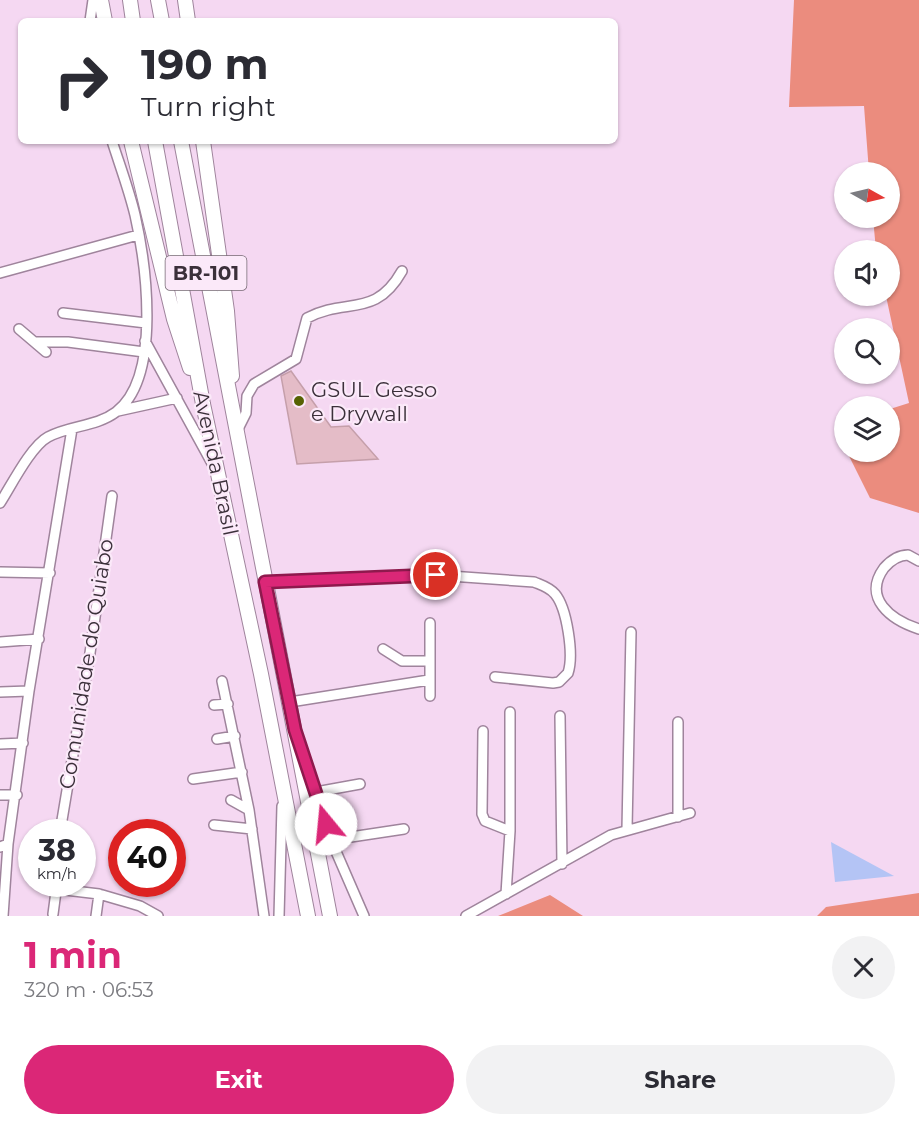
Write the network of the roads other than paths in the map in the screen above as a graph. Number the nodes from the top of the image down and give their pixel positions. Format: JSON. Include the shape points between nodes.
{"nodes":[{"id":1,"x":93,"y":0,"type":"edge"},
{"id":2,"x":101,"y":0,"type":"edge"},
{"id":3,"x":130,"y":0,"type":"edge"},
{"id":4,"x":158,"y":0,"type":"edge"},
{"id":5,"x":185,"y":0,"type":"edge"},
{"id":6,"x":90,"y":18,"type":"edge"},
{"id":7,"x":104,"y":18,"type":"edge"},
{"id":8,"x":133,"y":18,"type":"edge"},
{"id":9,"x":161,"y":18,"type":"edge"},
{"id":10,"x":188,"y":18,"type":"edge"},
{"id":11,"x":113,"y":144,"type":"edge"},
{"id":12,"x":132,"y":144,"type":"edge"},
{"id":13,"x":156,"y":144,"type":"edge"},
{"id":14,"x":182,"y":144,"type":"edge"},
{"id":15,"x":203,"y":144,"type":"edge"},
{"id":16,"x":138,"y":235,"type":"junction"},
{"id":17,"x":402,"y":271,"type":"dead end"},
{"id":18,"x":0,"y":273,"type":"edge"},
{"id":19,"x":164,"y":276,"type":"junction"},
{"id":20,"x":146,"y":282,"type":"junction"},
{"id":21,"x":63,"y":313,"type":"dead end"},
{"id":22,"x":146,"y":323,"type":"junction"},
{"id":23,"x":19,"y":329,"type":"dead end"},
{"id":24,"x":145,"y":341,"type":"junction"},
{"id":25,"x":36,"y":342,"type":"junction"},
{"id":26,"x":46,"y":352,"type":"dead end"},
{"id":27,"x":144,"y":352,"type":"junction"},
{"id":28,"x":177,"y":398,"type":"junction"},
{"id":29,"x":203,"y":404,"type":"junction"},
{"id":30,"x":232,"y":405,"type":"junction"},
{"id":31,"x":117,"y":412,"type":"junction"},
{"id":32,"x":72,"y":429,"type":"junction"},
{"id":33,"x":236,"y":433,"type":"junction"},
{"id":34,"x":218,"y":474,"type":"junction"},
{"id":35,"x":112,"y":496,"type":"dead end"},
{"id":36,"x":0,"y":503,"type":"edge"},
{"id":37,"x":919,"y":561,"type":"edge"},
{"id":38,"x":0,"y":572,"type":"edge"},
{"id":39,"x":50,"y":573,"type":"junction"},
{"id":40,"x":265,"y":582,"type":"junction"},
{"id":41,"x":430,"y":623,"type":"dead end"},
{"id":42,"x":919,"y":629,"type":"edge"},
{"id":43,"x":631,"y":632,"type":"dead end"},
{"id":44,"x":39,"y":639,"type":"junction"},
{"id":45,"x":0,"y":642,"type":"edge"},
{"id":46,"x":383,"y":649,"type":"dead end"},
{"id":47,"x":428,"y":661,"type":"junction"},
{"id":48,"x":495,"y":677,"type":"dead end"},
{"id":49,"x":429,"y":680,"type":"junction"},
{"id":50,"x":222,"y":681,"type":"dead end"},
{"id":51,"x":29,"y":691,"type":"junction"},
{"id":52,"x":0,"y":692,"type":"edge"},
{"id":53,"x":430,"y":696,"type":"dead end"},
{"id":54,"x":290,"y":702,"type":"junction"},
{"id":55,"x":214,"y":705,"type":"dead end"},
{"id":56,"x":228,"y":705,"type":"junction"},
{"id":57,"x":510,"y":712,"type":"dead end"},
{"id":58,"x":560,"y":716,"type":"dead end"},
{"id":59,"x":678,"y":722,"type":"dead end"},
{"id":60,"x":295,"y":730,"type":"junction"},
{"id":61,"x":483,"y":731,"type":"dead end"},
{"id":62,"x":235,"y":736,"type":"junction"},
{"id":63,"x":218,"y":739,"type":"dead end"},
{"id":64,"x":23,"y":743,"type":"junction"},
{"id":65,"x":0,"y":744,"type":"edge"},
{"id":66,"x":242,"y":772,"type":"junction"},
{"id":67,"x":193,"y":779,"type":"dead end"},
{"id":68,"x":283,"y":783,"type":"junction"},
{"id":69,"x":360,"y":784,"type":"dead end"},
{"id":70,"x":316,"y":792,"type":"junction"},
{"id":71,"x":0,"y":795,"type":"edge"},
{"id":72,"x":17,"y":795,"type":"junction"},
{"id":73,"x":231,"y":801,"type":"dead end"},
{"id":74,"x":249,"y":810,"type":"junction"},
{"id":75,"x":690,"y":813,"type":"dead end"},
{"id":76,"x":678,"y":818,"type":"junction"},
{"id":77,"x":62,"y":819,"type":"edge"},
{"id":78,"x":214,"y":825,"type":"dead end"},
{"id":79,"x":404,"y":829,"type":"dead end"},
{"id":80,"x":627,"y":829,"type":"junction"},
{"id":81,"x":252,"y":830,"type":"junction"},
{"id":82,"x":510,"y":831,"type":"junction"},
{"id":83,"x":331,"y":840,"type":"junction"},
{"id":84,"x":4,"y":846,"type":"edge"},
{"id":85,"x":562,"y":864,"type":"junction"},
{"id":86,"x":96,"y":894,"type":"edge"},
{"id":87,"x":99,"y":894,"type":"junction"},
{"id":88,"x":506,"y":894,"type":"junction"},
{"id":89,"x":55,"y":897,"type":"edge"},
{"id":90,"x":53,"y":914,"type":"dead end"},
{"id":91,"x":3,"y":916,"type":"edge"},
{"id":92,"x":96,"y":916,"type":"edge"},
{"id":93,"x":158,"y":916,"type":"edge"},
{"id":94,"x":264,"y":916,"type":"edge"},
{"id":95,"x":279,"y":916,"type":"edge"},
{"id":96,"x":308,"y":916,"type":"edge"},
{"id":97,"x":330,"y":916,"type":"edge"},
{"id":98,"x":364,"y":916,"type":"edge"},
{"id":99,"x":466,"y":916,"type":"edge"}],
"edges":[{"from":1,"to":6,"type":"street"},
{"from":2,"to":7,"type":"highway"},
{"from":3,"to":8,"type":"highway"},
{"from":4,"to":9,"type":"highway"},
{"from":5,"to":10,"type":"highway"},
{"from":11,"to":16,"type":"street"},
{"from":12,"to":19,"type":"highway"},
{"from":13,"to":29,"type":"highway","name":"Avenida Brasil","number":"BR-101"},
{"from":14,"to":30,"type":"highway","name":"Avenida Brasil","number":"BR-101"},
{"from":15,"to":30,"type":"highway","via":[[231,342]]},
{"from":16,"to":18,"type":"street"},
{"from":16,"to":20,"type":"street"},
{"from":17,"to":33,"type":"street","via":[[393,288],[377,300],[307,318],[296,358],[254,384]]},
{"from":19,"to":20,"type":"street"},
{"from":19,"to":29,"type":"highway","via":[[180,340]]},
{"from":20,"to":22,"type":"street"},
{"from":21,"to":22,"type":"street"},
{"from":22,"to":24,"type":"street"},
{"from":23,"to":25,"type":"street"},
{"from":24,"to":27,"type":"street"},
{"from":24,"to":28,"type":"street"},
{"from":25,"to":26,"type":"street"},
{"from":25,"to":27,"type":"street"},
{"from":27,"to":31,"type":"street","via":[[136,385]]},
{"from":28,"to":31,"type":"street"},
{"from":28,"to":34,"type":"street"},
{"from":29,"to":34,"type":"highway","name":"Avenida Brasil","number":"BR-101"},
{"from":30,"to":33,"type":"highway","name":"Avenida Brasil","number":"BR-101"},
{"from":31,"to":32,"type":"street"},
{"from":32,"to":36,"type":"street","via":[[43,441]]},
{"from":32,"to":39,"type":"street"},
{"from":33,"to":40,"type":"highway","name":"Avenida Brasil","number":"BR-101"},
{"from":34,"to":68,"type":"highway","name":"Avenida Brasil","number":"BR-101"},
{"from":35,"to":77,"type":"street","name":"Comunidade do Quiabo"},
{"from":37,"to":42,"type":"street","via":[[908,555],[893,559],[875,589],[886,611]]},
{"from":38,"to":39,"type":"street"},
{"from":39,"to":44,"type":"street"},
{"from":40,"to":48,"type":"street","via":[[436,575],[534,582],[547,587],[560,602],[565,617],[568,673],[553,683]]},
{"from":40,"to":54,"type":"highway","name":"Avenida Brasil","number":"BR-101"},
{"from":41,"to":47,"type":"street"},
{"from":43,"to":80,"type":"street"},
{"from":44,"to":45,"type":"street"},
{"from":44,"to":51,"type":"street"},
{"from":46,"to":47,"type":"street","via":[[402,661]]},
{"from":47,"to":49,"type":"street"},
{"from":49,"to":53,"type":"street"},
{"from":49,"to":54,"type":"street"},
{"from":50,"to":56,"type":"street"},
{"from":51,"to":52,"type":"street"},
{"from":51,"to":64,"type":"street"},
{"from":54,"to":60,"type":"highway","name":"Avenida Brasil","number":"BR-101"},
{"from":55,"to":56,"type":"street"},
{"from":56,"to":62,"type":"street"},
{"from":57,"to":82,"type":"street"},
{"from":58,"to":85,"type":"street"},
{"from":59,"to":76,"type":"street"},
{"from":60,"to":70,"type":"street","name":"Avenida Brasil"},
{"from":60,"to":97,"type":"highway","name":"Avenida Brasil","number":"BR-101"},
{"from":61,"to":82,"type":"street","via":[[482,814],[485,820]]},
{"from":62,"to":63,"type":"street"},
{"from":62,"to":66,"type":"street"},
{"from":64,"to":65,"type":"street"},
{"from":64,"to":72,"type":"street"},
{"from":66,"to":67,"type":"street"},
{"from":66,"to":74,"type":"street"},
{"from":68,"to":95,"type":"street","name":"Avenida Brasil"},
{"from":68,"to":96,"type":"highway","name":"Avenida Brasil","number":"BR-101"},
{"from":69,"to":70,"type":"street"},
{"from":70,"to":83,"type":"street","name":"Avenida Brasil"},
{"from":71,"to":72,"type":"street"},
{"from":72,"to":84,"type":"street"},
{"from":73,"to":74,"type":"street"},
{"from":74,"to":81,"type":"street"},
{"from":75,"to":76,"type":"street"},
{"from":76,"to":80,"type":"street"},
{"from":78,"to":81,"type":"street"},
{"from":79,"to":83,"type":"street"},
{"from":80,"to":85,"type":"street"},
{"from":81,"to":94,"type":"street"},
{"from":82,"to":88,"type":"street"},
{"from":83,"to":98,"type":"street","name":"Avenida Brasil"},
{"from":84,"to":91,"type":"street"},
{"from":85,"to":88,"type":"street"},
{"from":86,"to":87,"type":"street"},
{"from":87,"to":92,"type":"street"},
{"from":87,"to":93,"type":"street","via":[[140,906]]},
{"from":88,"to":99,"type":"street"},
{"from":89,"to":90,"type":"street"}]}
